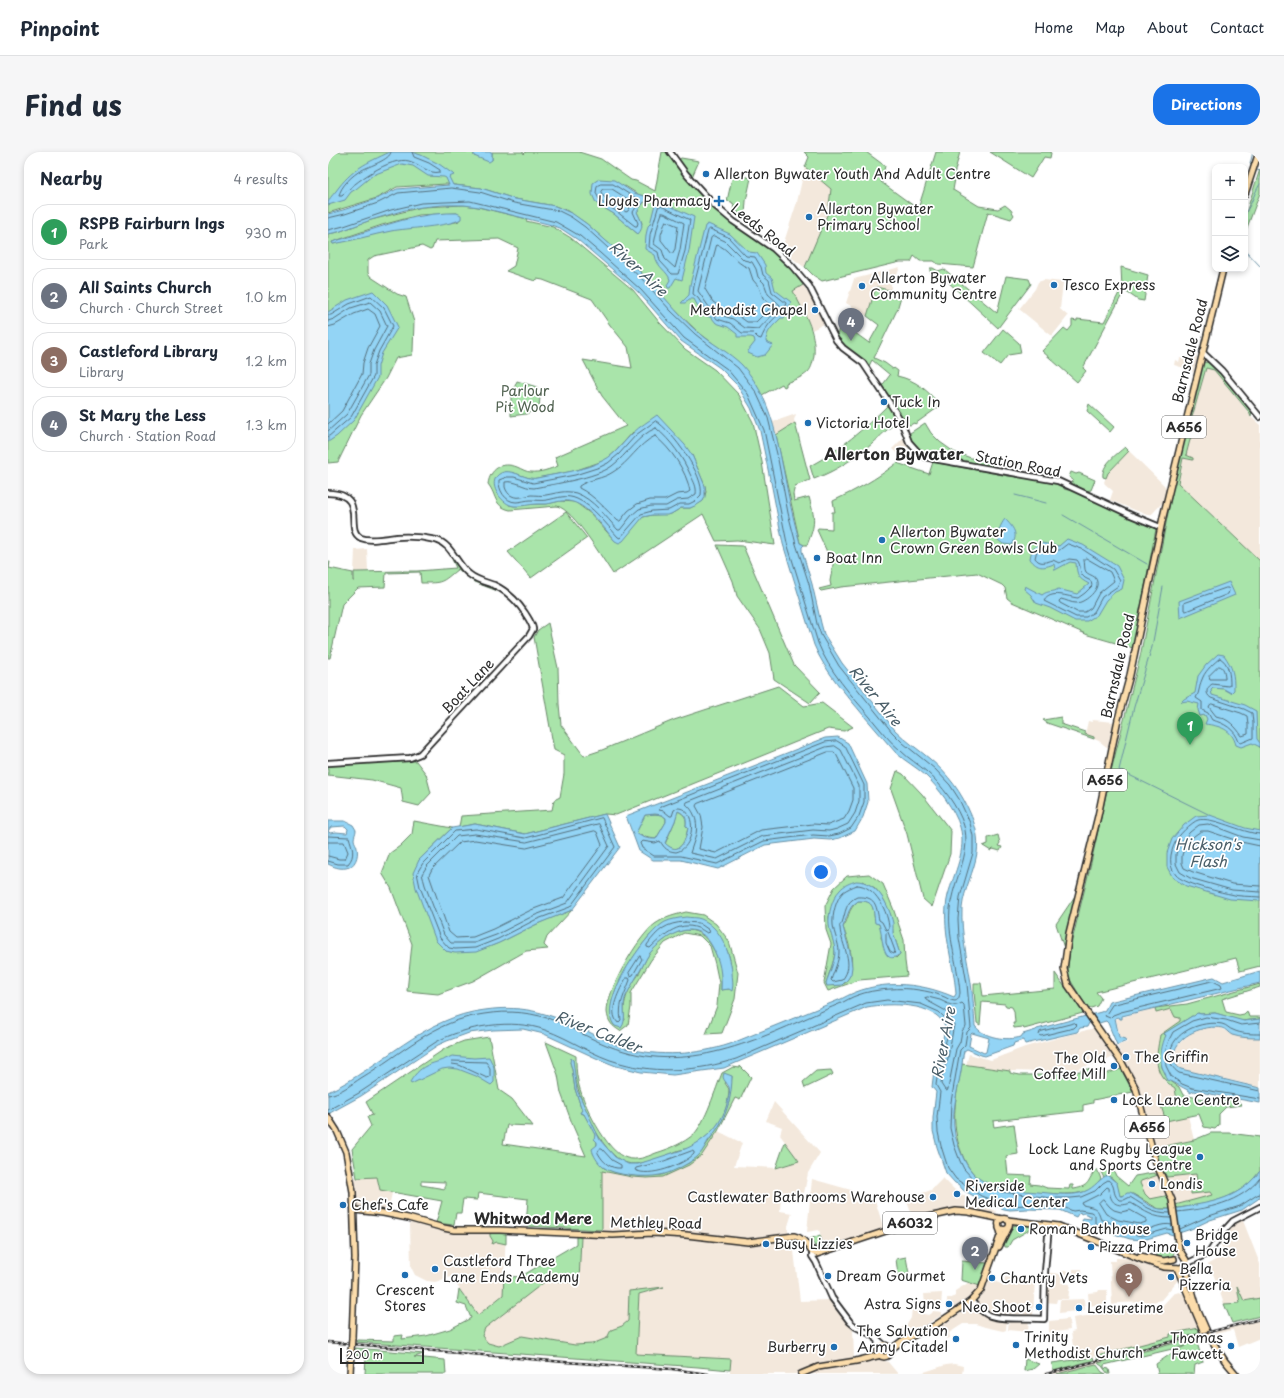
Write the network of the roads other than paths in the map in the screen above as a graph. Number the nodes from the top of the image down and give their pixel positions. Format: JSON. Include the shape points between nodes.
{"nodes":[{"id":1,"x":670,"y":152,"type":"edge"},
{"id":2,"x":1258,"y":152,"type":"edge"},
{"id":3,"x":1248,"y":184,"type":"edge"},
{"id":4,"x":1222,"y":272,"type":"edge"},
{"id":5,"x":831,"y":332,"type":"joint"},
{"id":6,"x":1202,"y":352,"type":"junction"},
{"id":7,"x":1260,"y":417,"type":"edge"},
{"id":8,"x":328,"y":494,"type":"edge"},
{"id":9,"x":1160,"y":527,"type":"junction"},
{"id":10,"x":328,"y":762,"type":"edge"},
{"id":11,"x":328,"y":1118,"type":"edge"},
{"id":12,"x":1260,"y":1207,"type":"edge"},
{"id":13,"x":354,"y":1210,"type":"junction"},
{"id":14,"x":995,"y":1218,"type":"junction"},
{"id":15,"x":1004,"y":1219,"type":"junction"},
{"id":16,"x":1016,"y":1220,"type":"junction"},
{"id":17,"x":1050,"y":1225,"type":"junction"},
{"id":18,"x":999,"y":1226,"type":"junction"},
{"id":19,"x":1009,"y":1227,"type":"junction"},
{"id":20,"x":1179,"y":1249,"type":"junction"},
{"id":21,"x":812,"y":1251,"type":"junction"},
{"id":22,"x":1135,"y":1256,"type":"junction"},
{"id":23,"x":992,"y":1258,"type":"junction"},
{"id":24,"x":1175,"y":1258,"type":"junction"},
{"id":25,"x":1185,"y":1261,"type":"junction"},
{"id":26,"x":1176,"y":1267,"type":"junction"},
{"id":27,"x":971,"y":1301,"type":"junction"},
{"id":28,"x":877,"y":1339,"type":"junction"},
{"id":29,"x":902,"y":1341,"type":"junction"},
{"id":30,"x":884,"y":1345,"type":"junction"},
{"id":31,"x":890,"y":1350,"type":"junction"},
{"id":32,"x":879,"y":1352,"type":"junction"},
{"id":33,"x":350,"y":1374,"type":"edge"},
{"id":34,"x":801,"y":1374,"type":"edge"},
{"id":35,"x":1231,"y":1374,"type":"edge"},
{"id":36,"x":1235,"y":1374,"type":"edge"}],
"edges":[{"from":1,"to":5,"type":"street","name":"Leeds Road","via":[[714,205],[788,262],[809,286]]},
{"from":2,"to":3,"type":"main road"},
{"from":4,"to":6,"type":"main road","name":"Barnsdale Road","number":"A656"},
{"from":5,"to":9,"type":"street","name":"Station Road","via":[[839,344],[862,364],[898,417],[909,442],[923,455],[1058,481]]},
{"from":6,"to":7,"type":"street","via":[[1222,371]]},
{"from":6,"to":9,"type":"main road","name":"Barnsdale Road","number":"A656"},
{"from":8,"to":10,"type":"street","name":"Boat Lane","via":[[342,495],[348,499],[356,533],[361,538],[412,537],[430,539],[448,546],[468,574],[500,589],[515,600],[533,629],[424,751],[410,758]]},
{"from":9,"to":20,"type":"main road","name":"Barnsdale Road","number":"A656","via":[[1130,675],[1066,948],[1064,969],[1066,981],[1118,1057],[1136,1089],[1156,1163],[1172,1200]]},
{"from":11,"to":13,"type":"main road","via":[[346,1152]]},
{"from":12,"to":25,"type":"street","via":[[1233,1221],[1209,1252],[1199,1258]]},
{"from":13,"to":21,"type":"main road","name":"Methley Road","via":[[383,1213],[454,1230],[613,1235],[686,1234],[748,1242],[794,1236],[805,1242]]},
{"from":13,"to":33,"type":"main road","bridge":true,"via":[[355,1258]]},
{"from":14,"to":15,"type":"main road","number":"A6032"},
{"from":14,"to":18,"type":"main road"},
{"from":14,"to":21,"type":"main road","number":"A6032","via":[[956,1211],[928,1217],[817,1254]]},
{"from":15,"to":16,"type":"main road","number":"A6032"},
{"from":15,"to":18,"type":"main road","via":[[999,1222]]},
{"from":15,"to":19,"type":"main road"},
{"from":16,"to":17,"type":"main road","number":"A6032"},
{"from":16,"to":19,"type":"main road"},
{"from":17,"to":22,"type":"main road","number":"A6032","via":[[1059,1226]]},
{"from":17,"to":27,"type":"street","via":[[1044,1286],[1044,1319],[991,1316]]},
{"from":18,"to":19,"type":"main road","via":[[1003,1230]]},
{"from":18,"to":23,"type":"main road","via":[[1001,1233]]},
{"from":19,"to":23,"type":"main road"},
{"from":20,"to":24,"type":"main road","number":"A656"},
{"from":20,"to":25,"type":"main road","number":"A656"},
{"from":21,"to":28,"type":"street","via":[[832,1298],[850,1322]]},
{"from":22,"to":24,"type":"main road","number":"A6032","via":[[1163,1261]]},
{"from":22,"to":26,"type":"main road","number":"A6032","via":[[1164,1267]]},
{"from":23,"to":27,"type":"main road","via":[[980,1290]]},
{"from":24,"to":25,"type":"main road","via":[[1180,1256]]},
{"from":24,"to":26,"type":"main road"},
{"from":25,"to":26,"type":"main road","via":[[1181,1268]]},
{"from":25,"to":36,"type":"main road","number":"A656","via":[[1198,1311],[1209,1336]]},
{"from":26,"to":35,"type":"main road","via":[[1203,1331]]},
{"from":27,"to":29,"type":"main road","via":[[934,1326]]},
{"from":28,"to":30,"type":"street"},
{"from":28,"to":32,"type":"street"},
{"from":29,"to":30,"type":"main road"},
{"from":29,"to":31,"type":"main road"},
{"from":30,"to":31,"type":"main road"},
{"from":30,"to":32,"type":"main road"},
{"from":31,"to":32,"type":"main road","via":[[885,1357]]},
{"from":32,"to":34,"type":"main road","via":[[856,1362],[813,1368]]}]}
